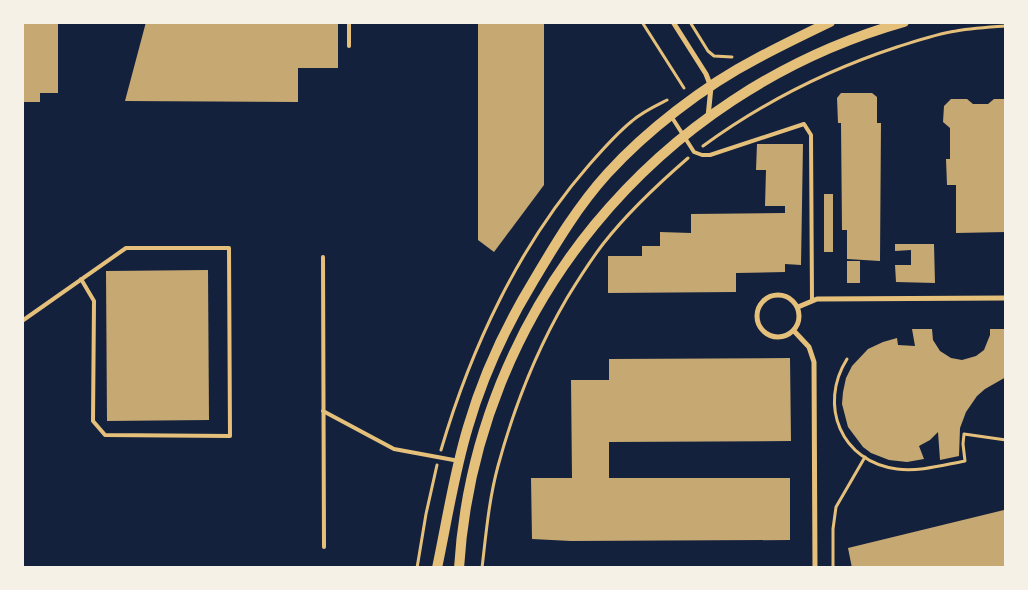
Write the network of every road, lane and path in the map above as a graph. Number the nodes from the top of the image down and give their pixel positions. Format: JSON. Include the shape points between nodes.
{"nodes":[{"id":1,"x":349,"y":22,"type":"edge"},
{"id":2,"x":642,"y":22,"type":"edge"},
{"id":3,"x":673,"y":22,"type":"edge"},
{"id":4,"x":690,"y":22,"type":"edge"},
{"id":5,"x":830,"y":22,"type":"edge"},
{"id":6,"x":904,"y":22,"type":"edge"},
{"id":7,"x":1006,"y":26,"type":"edge"},
{"id":8,"x":349,"y":46,"type":"dead end"},
{"id":9,"x":733,"y":57,"type":"dead end"},
{"id":10,"x":711,"y":87,"type":"junction"},
{"id":11,"x":684,"y":88,"type":"dead end"},
{"id":12,"x":671,"y":116,"type":"junction"},
{"id":13,"x":708,"y":117,"type":"junction"},
{"id":14,"x":684,"y":136,"type":"junction"},
{"id":15,"x":694,"y":152,"type":"junction"},
{"id":16,"x":323,"y":257,"type":"dead end"},
{"id":17,"x":81,"y":279,"type":"junction"},
{"id":18,"x":1006,"y":298,"type":"edge"},
{"id":19,"x":812,"y":301,"type":"junction"},
{"id":20,"x":798,"y":307,"type":"junction"},
{"id":21,"x":22,"y":321,"type":"edge"},
{"id":22,"x":794,"y":331,"type":"junction"},
{"id":23,"x":847,"y":359,"type":"dead end"},
{"id":24,"x":463,"y":385,"type":"dead end"},
{"id":25,"x":324,"y":411,"type":"junction"},
{"id":26,"x":1006,"y":440,"type":"edge"},
{"id":27,"x":439,"y":457,"type":"junction"},
{"id":28,"x":865,"y":457,"type":"junction"},
{"id":29,"x":458,"y":461,"type":"junction"},
{"id":30,"x":324,"y":547,"type":"dead end"},
{"id":31,"x":259,"y":568,"type":"edge"},
{"id":32,"x":390,"y":568,"type":"edge"},
{"id":33,"x":417,"y":568,"type":"edge"},
{"id":34,"x":437,"y":568,"type":"edge"},
{"id":35,"x":459,"y":568,"type":"edge"},
{"id":36,"x":482,"y":568,"type":"edge"},
{"id":37,"x":815,"y":568,"type":"edge"},
{"id":38,"x":833,"y":568,"type":"edge"}],
"edges":[{"from":1,"to":8,"type":"lane"},
{"from":2,"to":11,"type":"path"},
{"from":3,"to":10,"type":"street"},
{"from":4,"to":9,"type":"path","via":[[714,56]]},
{"from":5,"to":10,"type":"main road","via":[[755,59]]},
{"from":6,"to":13,"type":"main road","via":[[848,41],[792,66],[749,89]]},
{"from":7,"to":15,"type":"path","via":[[928,37],[850,64],[768,103]]},
{"from":10,"to":12,"type":"main road"},
{"from":10,"to":13,"type":"street"},
{"from":12,"to":14,"type":"lane"},
{"from":12,"to":29,"type":"main road","via":[[607,174],[582,205],[541,268],[504,332],[480,389]]},
{"from":13,"to":14,"type":"main road"},
{"from":14,"to":15,"type":"lane"},
{"from":14,"to":35,"type":"main road","via":[[635,179],[585,236],[557,275],[514,352],[494,400],[479,450]]},
{"from":15,"to":19,"type":"lane","via":[[710,155],[804,124],[811,135]]},
{"from":15,"to":36,"type":"path","via":[[650,192],[602,246],[550,329],[516,404],[497,468]]},
{"from":16,"to":25,"type":"lane"},
{"from":17,"to":17,"type":"lane","via":[[94,301],[93,421],[105,435],[230,436],[229,248],[126,248]]},
{"from":17,"to":21,"type":"lane"},
{"from":18,"to":19,"type":"street"},
{"from":19,"to":20,"type":"street"},
{"from":20,"to":22,"type":"street","via":[[799,319]]},
{"from":20,"to":22,"type":"street","via":[[788,297],[774,295],[762,302],[757,316],[761,329],[771,336],[784,337]]},
{"from":22,"to":37,"type":"street","via":[[809,347],[814,362]]},
{"from":23,"to":28,"type":"path","via":[[834,391],[836,417],[847,441]]},
{"from":24,"to":27,"type":"path"},
{"from":25,"to":27,"type":"lane","via":[[394,449]]},
{"from":25,"to":30,"type":"lane"},
{"from":26,"to":28,"type":"path","via":[[964,434],[965,461],[914,470],[886,467]]},
{"from":27,"to":29,"type":"lane"},
{"from":27,"to":33,"type":"path"},
{"from":28,"to":38,"type":"path","via":[[836,507]]},
{"from":29,"to":34,"type":"main road"},
{"from":31,"to":32,"type":"lane"}]}
